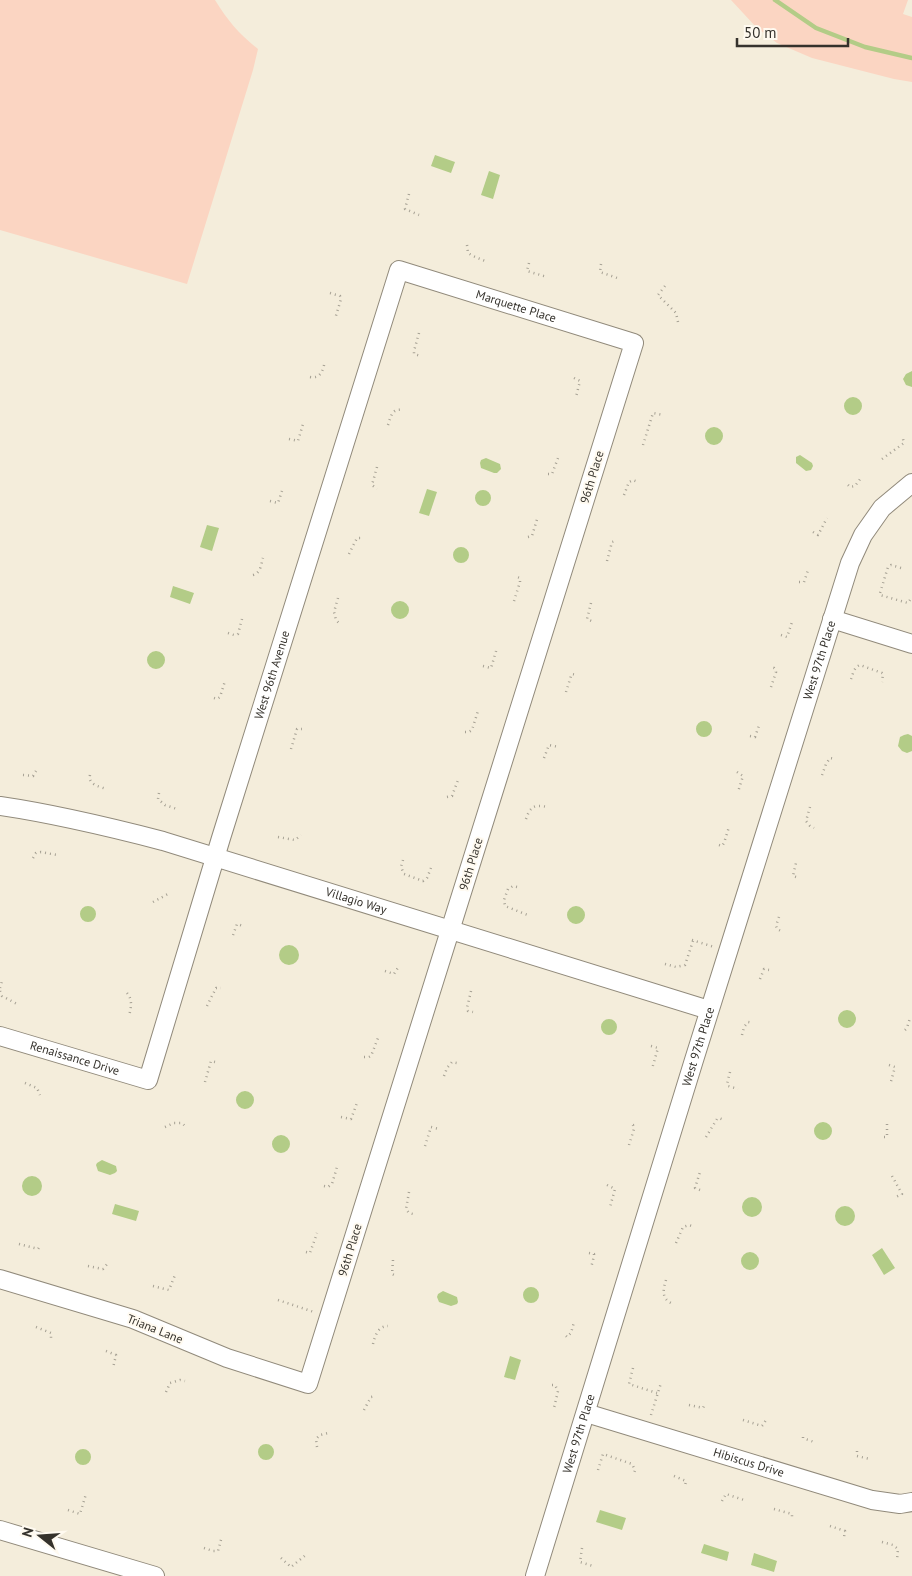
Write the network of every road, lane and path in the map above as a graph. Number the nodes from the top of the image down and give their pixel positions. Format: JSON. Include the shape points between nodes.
{"nodes":[{"id":1,"x":409,"y":194,"type":"dead end"},
{"id":2,"x":418,"y":215,"type":"dead end"},
{"id":3,"x":468,"y":245,"type":"dead end"},
{"id":4,"x":485,"y":261,"type":"dead end"},
{"id":5,"x":529,"y":263,"type":"dead end"},
{"id":6,"x":601,"y":264,"type":"dead end"},
{"id":7,"x":399,"y":270,"type":"joint"},
{"id":8,"x":547,"y":277,"type":"dead end"},
{"id":9,"x":620,"y":279,"type":"dead end"},
{"id":10,"x":665,"y":286,"type":"dead end"},
{"id":11,"x":330,"y":293,"type":"dead end"},
{"id":12,"x":335,"y":319,"type":"dead end"},
{"id":13,"x":678,"y":322,"type":"dead end"},
{"id":14,"x":419,"y":333,"type":"dead end"},
{"id":15,"x":634,"y":344,"type":"joint"},
{"id":16,"x":421,"y":356,"type":"dead end"},
{"id":17,"x":326,"y":361,"type":"dead end"},
{"id":18,"x":310,"y":377,"type":"dead end"},
{"id":19,"x":574,"y":378,"type":"dead end"},
{"id":20,"x":576,"y":397,"type":"dead end"},
{"id":21,"x":403,"y":410,"type":"dead end"},
{"id":22,"x":663,"y":415,"type":"dead end"},
{"id":23,"x":304,"y":424,"type":"dead end"},
{"id":24,"x":388,"y":425,"type":"dead end"},
{"id":25,"x":288,"y":439,"type":"dead end"},
{"id":26,"x":903,"y":439,"type":"dead end"},
{"id":27,"x":643,"y":445,"type":"dead end"},
{"id":28,"x":558,"y":458,"type":"dead end"},
{"id":29,"x":882,"y":459,"type":"dead end"},
{"id":30,"x":377,"y":467,"type":"dead end"},
{"id":31,"x":548,"y":474,"type":"dead end"},
{"id":32,"x":861,"y":478,"type":"dead end"},
{"id":33,"x":638,"y":482,"type":"dead end"},
{"id":34,"x":912,"y":483,"type":"edge"},
{"id":35,"x":848,"y":485,"type":"dead end"},
{"id":36,"x":377,"y":489,"type":"dead end"},
{"id":37,"x":282,"y":491,"type":"dead end"},
{"id":38,"x":624,"y":495,"type":"dead end"},
{"id":39,"x":270,"y":502,"type":"dead end"},
{"id":40,"x":538,"y":516,"type":"dead end"},
{"id":41,"x":827,"y":518,"type":"dead end"},
{"id":42,"x":813,"y":532,"type":"dead end"},
{"id":43,"x":528,"y":537,"type":"dead end"},
{"id":44,"x":363,"y":538,"type":"dead end"},
{"id":45,"x":617,"y":541,"type":"dead end"},
{"id":46,"x":349,"y":554,"type":"dead end"},
{"id":47,"x":264,"y":558,"type":"dead end"},
{"id":48,"x":607,"y":561,"type":"dead end"},
{"id":49,"x":901,"y":568,"type":"dead end"},
{"id":50,"x":808,"y":570,"type":"dead end"},
{"id":51,"x":254,"y":575,"type":"dead end"},
{"id":52,"x":517,"y":577,"type":"dead end"},
{"id":53,"x":799,"y":582,"type":"dead end"},
{"id":54,"x":912,"y":597,"type":"edge"},
{"id":55,"x":338,"y":598,"type":"dead end"},
{"id":56,"x":514,"y":601,"type":"dead end"},
{"id":57,"x":591,"y":603,"type":"dead end"},
{"id":58,"x":242,"y":619,"type":"dead end"},
{"id":59,"x":832,"y":619,"type":"junction"},
{"id":60,"x":339,"y":622,"type":"dead end"},
{"id":61,"x":594,"y":622,"type":"dead end"},
{"id":62,"x":792,"y":622,"type":"dead end"},
{"id":63,"x":228,"y":633,"type":"dead end"},
{"id":64,"x":781,"y":635,"type":"dead end"},
{"id":65,"x":912,"y":644,"type":"edge"},
{"id":66,"x":497,"y":648,"type":"dead end"},
{"id":67,"x":483,"y":666,"type":"dead end"},
{"id":68,"x":771,"y":667,"type":"dead end"},
{"id":69,"x":578,"y":675,"type":"dead end"},
{"id":70,"x":851,"y":679,"type":"dead end"},
{"id":71,"x":225,"y":680,"type":"dead end"},
{"id":72,"x":882,"y":682,"type":"dead end"},
{"id":73,"x":771,"y":687,"type":"dead end"},
{"id":74,"x":566,"y":692,"type":"dead end"},
{"id":75,"x":214,"y":698,"type":"dead end"},
{"id":76,"x":478,"y":711,"type":"dead end"},
{"id":77,"x":760,"y":723,"type":"dead end"},
{"id":78,"x":302,"y":729,"type":"dead end"},
{"id":79,"x":465,"y":732,"type":"dead end"},
{"id":80,"x":750,"y":736,"type":"dead end"},
{"id":81,"x":559,"y":747,"type":"dead end"},
{"id":82,"x":291,"y":749,"type":"dead end"},
{"id":83,"x":544,"y":758,"type":"dead end"},
{"id":84,"x":836,"y":759,"type":"dead end"},
{"id":85,"x":36,"y":771,"type":"dead end"},
{"id":86,"x":737,"y":772,"type":"dead end"},
{"id":87,"x":23,"y":775,"type":"dead end"},
{"id":88,"x":90,"y":775,"type":"dead end"},
{"id":89,"x":822,"y":775,"type":"dead end"},
{"id":90,"x":458,"y":780,"type":"dead end"},
{"id":91,"x":106,"y":789,"type":"dead end"},
{"id":92,"x":159,"y":792,"type":"dead end"},
{"id":93,"x":738,"y":792,"type":"dead end"},
{"id":94,"x":447,"y":797,"type":"dead end"},
{"id":95,"x":0,"y":806,"type":"edge"},
{"id":96,"x":547,"y":807,"type":"dead end"},
{"id":97,"x":810,"y":807,"type":"dead end"},
{"id":98,"x":177,"y":809,"type":"dead end"},
{"id":99,"x":526,"y":819,"type":"dead end"},
{"id":100,"x":729,"y":827,"type":"dead end"},
{"id":101,"x":814,"y":828,"type":"dead end"},
{"id":102,"x":301,"y":835,"type":"dead end"},
{"id":103,"x":278,"y":837,"type":"dead end"},
{"id":104,"x":719,"y":845,"type":"dead end"},
{"id":105,"x":57,"y":855,"type":"dead end"},
{"id":106,"x":216,"y":857,"type":"junction"},
{"id":107,"x":33,"y":858,"type":"dead end"},
{"id":108,"x":403,"y":860,"type":"dead end"},
{"id":109,"x":796,"y":863,"type":"dead end"},
{"id":110,"x":431,"y":868,"type":"dead end"},
{"id":111,"x":796,"y":878,"type":"dead end"},
{"id":112,"x":517,"y":887,"type":"dead end"},
{"id":113,"x":168,"y":894,"type":"dead end"},
{"id":114,"x":153,"y":902,"type":"dead end"},
{"id":115,"x":530,"y":916,"type":"dead end"},
{"id":116,"x":779,"y":917,"type":"dead end"},
{"id":117,"x":242,"y":926,"type":"dead end"},
{"id":118,"x":450,"y":929,"type":"junction"},
{"id":119,"x":781,"y":931,"type":"dead end"},
{"id":120,"x":233,"y":935,"type":"dead end"},
{"id":121,"x":728,"y":952,"type":"junction"},
{"id":122,"x":665,"y":964,"type":"dead end"},
{"id":123,"x":399,"y":966,"type":"dead end"},
{"id":124,"x":769,"y":970,"type":"dead end"},
{"id":125,"x":385,"y":971,"type":"dead end"},
{"id":126,"x":760,"y":980,"type":"dead end"},
{"id":127,"x":2,"y":981,"type":"dead end"},
{"id":128,"x":221,"y":988,"type":"dead end"},
{"id":129,"x":0,"y":990,"type":"edge"},
{"id":130,"x":471,"y":991,"type":"dead end"},
{"id":131,"x":127,"y":993,"type":"dead end"},
{"id":132,"x":19,"y":1005,"type":"dead end"},
{"id":133,"x":207,"y":1006,"type":"dead end"},
{"id":134,"x":709,"y":1010,"type":"junction"},
{"id":135,"x":473,"y":1012,"type":"dead end"},
{"id":136,"x":129,"y":1016,"type":"dead end"},
{"id":137,"x":910,"y":1018,"type":"dead end"},
{"id":138,"x":753,"y":1023,"type":"dead end"},
{"id":139,"x":905,"y":1030,"type":"dead end"},
{"id":140,"x":742,"y":1035,"type":"dead end"},
{"id":141,"x":0,"y":1036,"type":"edge"},
{"id":142,"x":378,"y":1038,"type":"dead end"},
{"id":143,"x":651,"y":1046,"type":"dead end"},
{"id":144,"x":364,"y":1057,"type":"dead end"},
{"id":145,"x":215,"y":1062,"type":"dead end"},
{"id":146,"x":457,"y":1062,"type":"dead end"},
{"id":147,"x":889,"y":1065,"type":"dead end"},
{"id":148,"x":652,"y":1069,"type":"dead end"},
{"id":149,"x":730,"y":1072,"type":"dead end"},
{"id":150,"x":444,"y":1076,"type":"dead end"},
{"id":151,"x":148,"y":1080,"type":"joint"},
{"id":152,"x":205,"y":1082,"type":"dead end"},
{"id":153,"x":25,"y":1083,"type":"dead end"},
{"id":154,"x":890,"y":1085,"type":"dead end"},
{"id":155,"x":738,"y":1089,"type":"dead end"},
{"id":156,"x":40,"y":1095,"type":"dead end"},
{"id":157,"x":357,"y":1102,"type":"dead end"},
{"id":158,"x":341,"y":1117,"type":"dead end"},
{"id":159,"x":724,"y":1120,"type":"dead end"},
{"id":160,"x":887,"y":1120,"type":"dead end"},
{"id":161,"x":630,"y":1124,"type":"dead end"},
{"id":162,"x":185,"y":1126,"type":"dead end"},
{"id":163,"x":165,"y":1127,"type":"dead end"},
{"id":164,"x":439,"y":1129,"type":"dead end"},
{"id":165,"x":706,"y":1137,"type":"dead end"},
{"id":166,"x":884,"y":1137,"type":"dead end"},
{"id":167,"x":629,"y":1145,"type":"dead end"},
{"id":168,"x":425,"y":1146,"type":"dead end"},
{"id":169,"x":337,"y":1167,"type":"dead end"},
{"id":170,"x":700,"y":1172,"type":"dead end"},
{"id":171,"x":892,"y":1176,"type":"dead end"},
{"id":172,"x":607,"y":1185,"type":"dead end"},
{"id":173,"x":324,"y":1186,"type":"dead end"},
{"id":174,"x":700,"y":1190,"type":"dead end"},
{"id":175,"x":409,"y":1192,"type":"dead end"},
{"id":176,"x":896,"y":1197,"type":"dead end"},
{"id":177,"x":610,"y":1207,"type":"dead end"},
{"id":178,"x":413,"y":1214,"type":"dead end"},
{"id":179,"x":692,"y":1226,"type":"dead end"},
{"id":180,"x":317,"y":1233,"type":"dead end"},
{"id":181,"x":676,"y":1243,"type":"dead end"},
{"id":182,"x":18,"y":1244,"type":"dead end"},
{"id":183,"x":40,"y":1246,"type":"dead end"},
{"id":184,"x":306,"y":1252,"type":"dead end"},
{"id":185,"x":589,"y":1253,"type":"dead end"},
{"id":186,"x":393,"y":1260,"type":"dead end"},
{"id":187,"x":108,"y":1263,"type":"dead end"},
{"id":188,"x":88,"y":1266,"type":"dead end"},
{"id":189,"x":591,"y":1268,"type":"dead end"},
{"id":190,"x":175,"y":1275,"type":"dead end"},
{"id":191,"x":396,"y":1276,"type":"dead end"},
{"id":192,"x":0,"y":1279,"type":"edge"},
{"id":193,"x":666,"y":1280,"type":"dead end"},
{"id":194,"x":153,"y":1286,"type":"dead end"},
{"id":195,"x":278,"y":1300,"type":"dead end"},
{"id":196,"x":673,"y":1304,"type":"dead end"},
{"id":197,"x":330,"y":1317,"type":"junction"},
{"id":198,"x":574,"y":1322,"type":"dead end"},
{"id":199,"x":388,"y":1326,"type":"dead end"},
{"id":200,"x":36,"y":1327,"type":"dead end"},
{"id":201,"x":566,"y":1336,"type":"dead end"},
{"id":202,"x":51,"y":1340,"type":"dead end"},
{"id":203,"x":372,"y":1344,"type":"dead end"},
{"id":204,"x":106,"y":1351,"type":"dead end"},
{"id":205,"x":113,"y":1368,"type":"dead end"},
{"id":206,"x":633,"y":1368,"type":"dead end"},
{"id":207,"x":185,"y":1381,"type":"dead end"},
{"id":208,"x":661,"y":1383,"type":"dead end"},
{"id":209,"x":308,"y":1384,"type":"joint"},
{"id":210,"x":552,"y":1385,"type":"dead end"},
{"id":211,"x":166,"y":1392,"type":"dead end"},
{"id":212,"x":657,"y":1394,"type":"junction"},
{"id":213,"x":376,"y":1396,"type":"dead end"},
{"id":214,"x":689,"y":1405,"type":"dead end"},
{"id":215,"x":704,"y":1406,"type":"dead end"},
{"id":216,"x":554,"y":1408,"type":"dead end"},
{"id":217,"x":364,"y":1410,"type":"dead end"},
{"id":218,"x":586,"y":1413,"type":"junction"},
{"id":219,"x":743,"y":1420,"type":"dead end"},
{"id":220,"x":766,"y":1420,"type":"dead end"},
{"id":221,"x":646,"y":1431,"type":"junction"},
{"id":222,"x":328,"y":1433,"type":"dead end"},
{"id":223,"x":803,"y":1437,"type":"dead end"},
{"id":224,"x":814,"y":1442,"type":"dead end"},
{"id":225,"x":317,"y":1447,"type":"dead end"},
{"id":226,"x":858,"y":1451,"type":"dead end"},
{"id":227,"x":870,"y":1459,"type":"dead end"},
{"id":228,"x":598,"y":1470,"type":"dead end"},
{"id":229,"x":634,"y":1473,"type":"dead end"},
{"id":230,"x":674,"y":1476,"type":"dead end"},
{"id":231,"x":685,"y":1486,"type":"dead end"},
{"id":232,"x":86,"y":1494,"type":"dead end"},
{"id":233,"x":744,"y":1500,"type":"dead end"},
{"id":234,"x":722,"y":1501,"type":"dead end"},
{"id":235,"x":912,"y":1502,"type":"edge"},
{"id":236,"x":774,"y":1509,"type":"dead end"},
{"id":237,"x":68,"y":1510,"type":"dead end"},
{"id":238,"x":792,"y":1519,"type":"dead end"},
{"id":239,"x":830,"y":1526,"type":"dead end"},
{"id":240,"x":0,"y":1530,"type":"edge"},
{"id":241,"x":222,"y":1536,"type":"dead end"},
{"id":242,"x":844,"y":1537,"type":"dead end"},
{"id":243,"x":882,"y":1542,"type":"dead end"},
{"id":244,"x":204,"y":1548,"type":"dead end"},
{"id":245,"x":582,"y":1548,"type":"dead end"},
{"id":246,"x":307,"y":1554,"type":"dead end"},
{"id":247,"x":281,"y":1558,"type":"dead end"},
{"id":248,"x":897,"y":1560,"type":"dead end"},
{"id":249,"x":593,"y":1566,"type":"dead end"},
{"id":250,"x":155,"y":1576,"type":"edge"},
{"id":251,"x":535,"y":1576,"type":"edge"}],
"edges":[{"from":1,"to":2,"type":"path","via":[[405,209]]},
{"from":3,"to":4,"type":"path","via":[[468,253]]},
{"from":5,"to":8,"type":"path","via":[[527,271]]},
{"from":6,"to":9,"type":"path","via":[[600,272]]},
{"from":7,"to":15,"type":"street","name":"Marquette Place"},
{"from":7,"to":106,"type":"street","name":"West 96th Avenue"},
{"from":10,"to":13,"type":"path","via":[[658,296],[676,313]]},
{"from":11,"to":12,"type":"path","via":[[341,299]]},
{"from":14,"to":16,"type":"path","via":[[414,354]]},
{"from":15,"to":118,"type":"street","name":"96th Place"},
{"from":17,"to":18,"type":"path","via":[[319,376]]},
{"from":19,"to":20,"type":"path","via":[[580,381]]},
{"from":21,"to":24,"type":"path","via":[[394,410]]},
{"from":22,"to":27,"type":"path","via":[[653,413]]},
{"from":23,"to":25,"type":"path","via":[[298,441]]},
{"from":26,"to":29,"type":"path","via":[[904,444]]},
{"from":28,"to":31,"type":"path","via":[[554,471]]},
{"from":30,"to":36,"type":"path","via":[[372,485]]},
{"from":32,"to":35,"type":"path","via":[[855,486]]},
{"from":33,"to":38,"type":"path","via":[[632,480]]},
{"from":34,"to":59,"type":"street","name":"West 97th Place","via":[[882,508],[863,535]]},
{"from":37,"to":39,"type":"path","via":[[278,503]]},
{"from":40,"to":43,"type":"path","via":[[532,536]]},
{"from":41,"to":42,"type":"path","via":[[818,535]]},
{"from":44,"to":46,"type":"path","via":[[357,538]]},
{"from":45,"to":48,"type":"path","via":[[612,542]]},
{"from":47,"to":51,"type":"path"},
{"from":49,"to":54,"type":"path","via":[[888,568],[880,595],[908,603]]},
{"from":50,"to":53,"type":"path","via":[[804,582]]},
{"from":52,"to":56,"type":"path","via":[[520,582]]},
{"from":55,"to":60,"type":"path","via":[[334,612]]},
{"from":57,"to":61,"type":"path","via":[[587,619]]},
{"from":58,"to":63,"type":"path","via":[[238,634]]},
{"from":59,"to":65,"type":"street"},
{"from":59,"to":121,"type":"street","name":"West 97th Place"},
{"from":62,"to":64,"type":"path","via":[[787,636]]},
{"from":66,"to":67,"type":"path","via":[[491,668]]},
{"from":68,"to":73,"type":"path","via":[[776,672]]},
{"from":69,"to":74,"type":"path","via":[[572,674]]},
{"from":70,"to":72,"type":"path","via":[[860,665],[882,672]]},
{"from":71,"to":75,"type":"path","via":[[220,697]]},
{"from":76,"to":79,"type":"path","via":[[472,730]]},
{"from":77,"to":80,"type":"path","via":[[756,737]]},
{"from":78,"to":82,"type":"path","via":[[297,729]]},
{"from":81,"to":83,"type":"path","via":[[549,745]]},
{"from":84,"to":89,"type":"path","via":[[828,760]]},
{"from":85,"to":87,"type":"path","via":[[33,776]]},
{"from":86,"to":93,"type":"path","via":[[743,776]]},
{"from":88,"to":91,"type":"path","via":[[92,783]]},
{"from":90,"to":94,"type":"path","via":[[452,796]]},
{"from":92,"to":98,"type":"path","via":[[161,802]]},
{"from":95,"to":106,"type":"street","name":"Villagio Way","via":[[121,830]]},
{"from":96,"to":99,"type":"path","via":[[531,808]]},
{"from":97,"to":101,"type":"path","via":[[806,821]]},
{"from":100,"to":104,"type":"path","via":[[724,843]]},
{"from":102,"to":103,"type":"path","via":[[295,840]]},
{"from":105,"to":107,"type":"path","via":[[42,852]]},
{"from":106,"to":118,"type":"street","name":"Villagio Way"},
{"from":106,"to":151,"type":"street","name":"West 96th Avenue"},
{"from":108,"to":110,"type":"path","via":[[404,874],[423,881]]},
{"from":109,"to":111,"type":"path","via":[[793,874]]},
{"from":112,"to":115,"type":"path","via":[[508,889],[505,906]]},
{"from":113,"to":114,"type":"path"},
{"from":116,"to":119,"type":"path","via":[[776,926]]},
{"from":117,"to":120,"type":"path","via":[[237,924]]},
{"from":118,"to":134,"type":"street","name":"Villagio Way"},
{"from":118,"to":197,"type":"street","name":"96th Place"},
{"from":121,"to":122,"type":"path","via":[[692,940],[685,964],[676,967]]},
{"from":121,"to":134,"type":"street","name":"West 97th Place"},
{"from":123,"to":125,"type":"path","via":[[394,974]]},
{"from":124,"to":126,"type":"path","via":[[764,969]]},
{"from":127,"to":129,"type":"path"},
{"from":128,"to":133,"type":"path","via":[[216,988]]},
{"from":129,"to":132,"type":"path","via":[[2,996]]},
{"from":130,"to":135,"type":"path","via":[[467,1008]]},
{"from":131,"to":136,"type":"path","via":[[132,1006]]},
{"from":134,"to":218,"type":"street","name":"West 97th Place"},
{"from":137,"to":139,"type":"path"},
{"from":138,"to":140,"type":"path","via":[[746,1024]]},
{"from":141,"to":151,"type":"street","name":"Renaissance Drive"},
{"from":142,"to":144,"type":"path","via":[[371,1056]]},
{"from":143,"to":148,"type":"path","via":[[658,1048]]},
{"from":145,"to":152,"type":"path","via":[[211,1061]]},
{"from":146,"to":150,"type":"path","via":[[450,1064]]},
{"from":147,"to":154,"type":"path","via":[[895,1068]]},
{"from":149,"to":155,"type":"path","via":[[727,1084]]},
{"from":153,"to":156,"type":"path","via":[[37,1088]]},
{"from":157,"to":158,"type":"path","via":[[351,1120]]},
{"from":159,"to":165,"type":"path","via":[[719,1118]]},
{"from":160,"to":166,"type":"path","via":[[888,1134]]},
{"from":161,"to":167,"type":"path","via":[[634,1129]]},
{"from":162,"to":163,"type":"path","via":[[179,1122]]},
{"from":164,"to":168,"type":"path","via":[[431,1127]]},
{"from":169,"to":173,"type":"path","via":[[332,1184],[328,1188]]},
{"from":170,"to":174,"type":"path","via":[[695,1188]]},
{"from":171,"to":176,"type":"path","via":[[902,1194]]},
{"from":172,"to":177,"type":"path","via":[[615,1189]]},
{"from":175,"to":178,"type":"path","via":[[406,1209]]},
{"from":179,"to":181,"type":"path","via":[[684,1226]]},
{"from":180,"to":184,"type":"path","via":[[312,1250]]},
{"from":182,"to":183,"type":"path","via":[[38,1249]]},
{"from":185,"to":189,"type":"path","via":[[594,1254]]},
{"from":186,"to":191,"type":"path","via":[[392,1274]]},
{"from":187,"to":188,"type":"path","via":[[103,1269]]},
{"from":190,"to":194,"type":"path","via":[[169,1290]]},
{"from":192,"to":209,"type":"street","name":"Triana Lane","via":[[133,1319],[227,1358]]},
{"from":193,"to":196,"type":"path","via":[[663,1294]]},
{"from":195,"to":197,"type":"path"},
{"from":197,"to":209,"type":"street","name":"96th Place"},
{"from":198,"to":201,"type":"path","via":[[571,1333]]},
{"from":199,"to":203,"type":"path","via":[[380,1328]]},
{"from":200,"to":202,"type":"path","via":[[51,1333]]},
{"from":204,"to":205,"type":"path","via":[[116,1355]]},
{"from":206,"to":212,"type":"path","via":[[629,1384]]},
{"from":207,"to":211,"type":"path","via":[[170,1383]]},
{"from":208,"to":212,"type":"path"},
{"from":210,"to":216,"type":"path","via":[[558,1391]]},
{"from":212,"to":221,"type":"path"},
{"from":213,"to":217,"type":"path","via":[[371,1397]]},
{"from":214,"to":215,"type":"path"},
{"from":218,"to":221,"type":"street","name":"Hibiscus Drive"},
{"from":218,"to":251,"type":"street","name":"West 97th Place"},
{"from":219,"to":220,"type":"path","via":[[762,1426]]},
{"from":221,"to":235,"type":"street","name":"Hibiscus Drive","via":[[872,1500],[900,1504]]},
{"from":222,"to":225,"type":"path","via":[[318,1436]]},
{"from":223,"to":224,"type":"path"},
{"from":226,"to":227,"type":"path","via":[[857,1456]]},
{"from":228,"to":229,"type":"path","via":[[603,1454],[632,1464]]},
{"from":230,"to":231,"type":"path","via":[[686,1481]]},
{"from":232,"to":237,"type":"path","via":[[80,1514]]},
{"from":233,"to":234,"type":"path","via":[[726,1494]]},
{"from":236,"to":238,"type":"path","via":[[792,1514]]},
{"from":239,"to":242,"type":"path","via":[[845,1531]]},
{"from":240,"to":250,"type":"street"},
{"from":241,"to":244,"type":"path","via":[[218,1551]]},
{"from":243,"to":248,"type":"path","via":[[898,1549]]},
{"from":245,"to":249,"type":"path","via":[[580,1562]]},
{"from":246,"to":247,"type":"path","via":[[291,1567]]}]}
